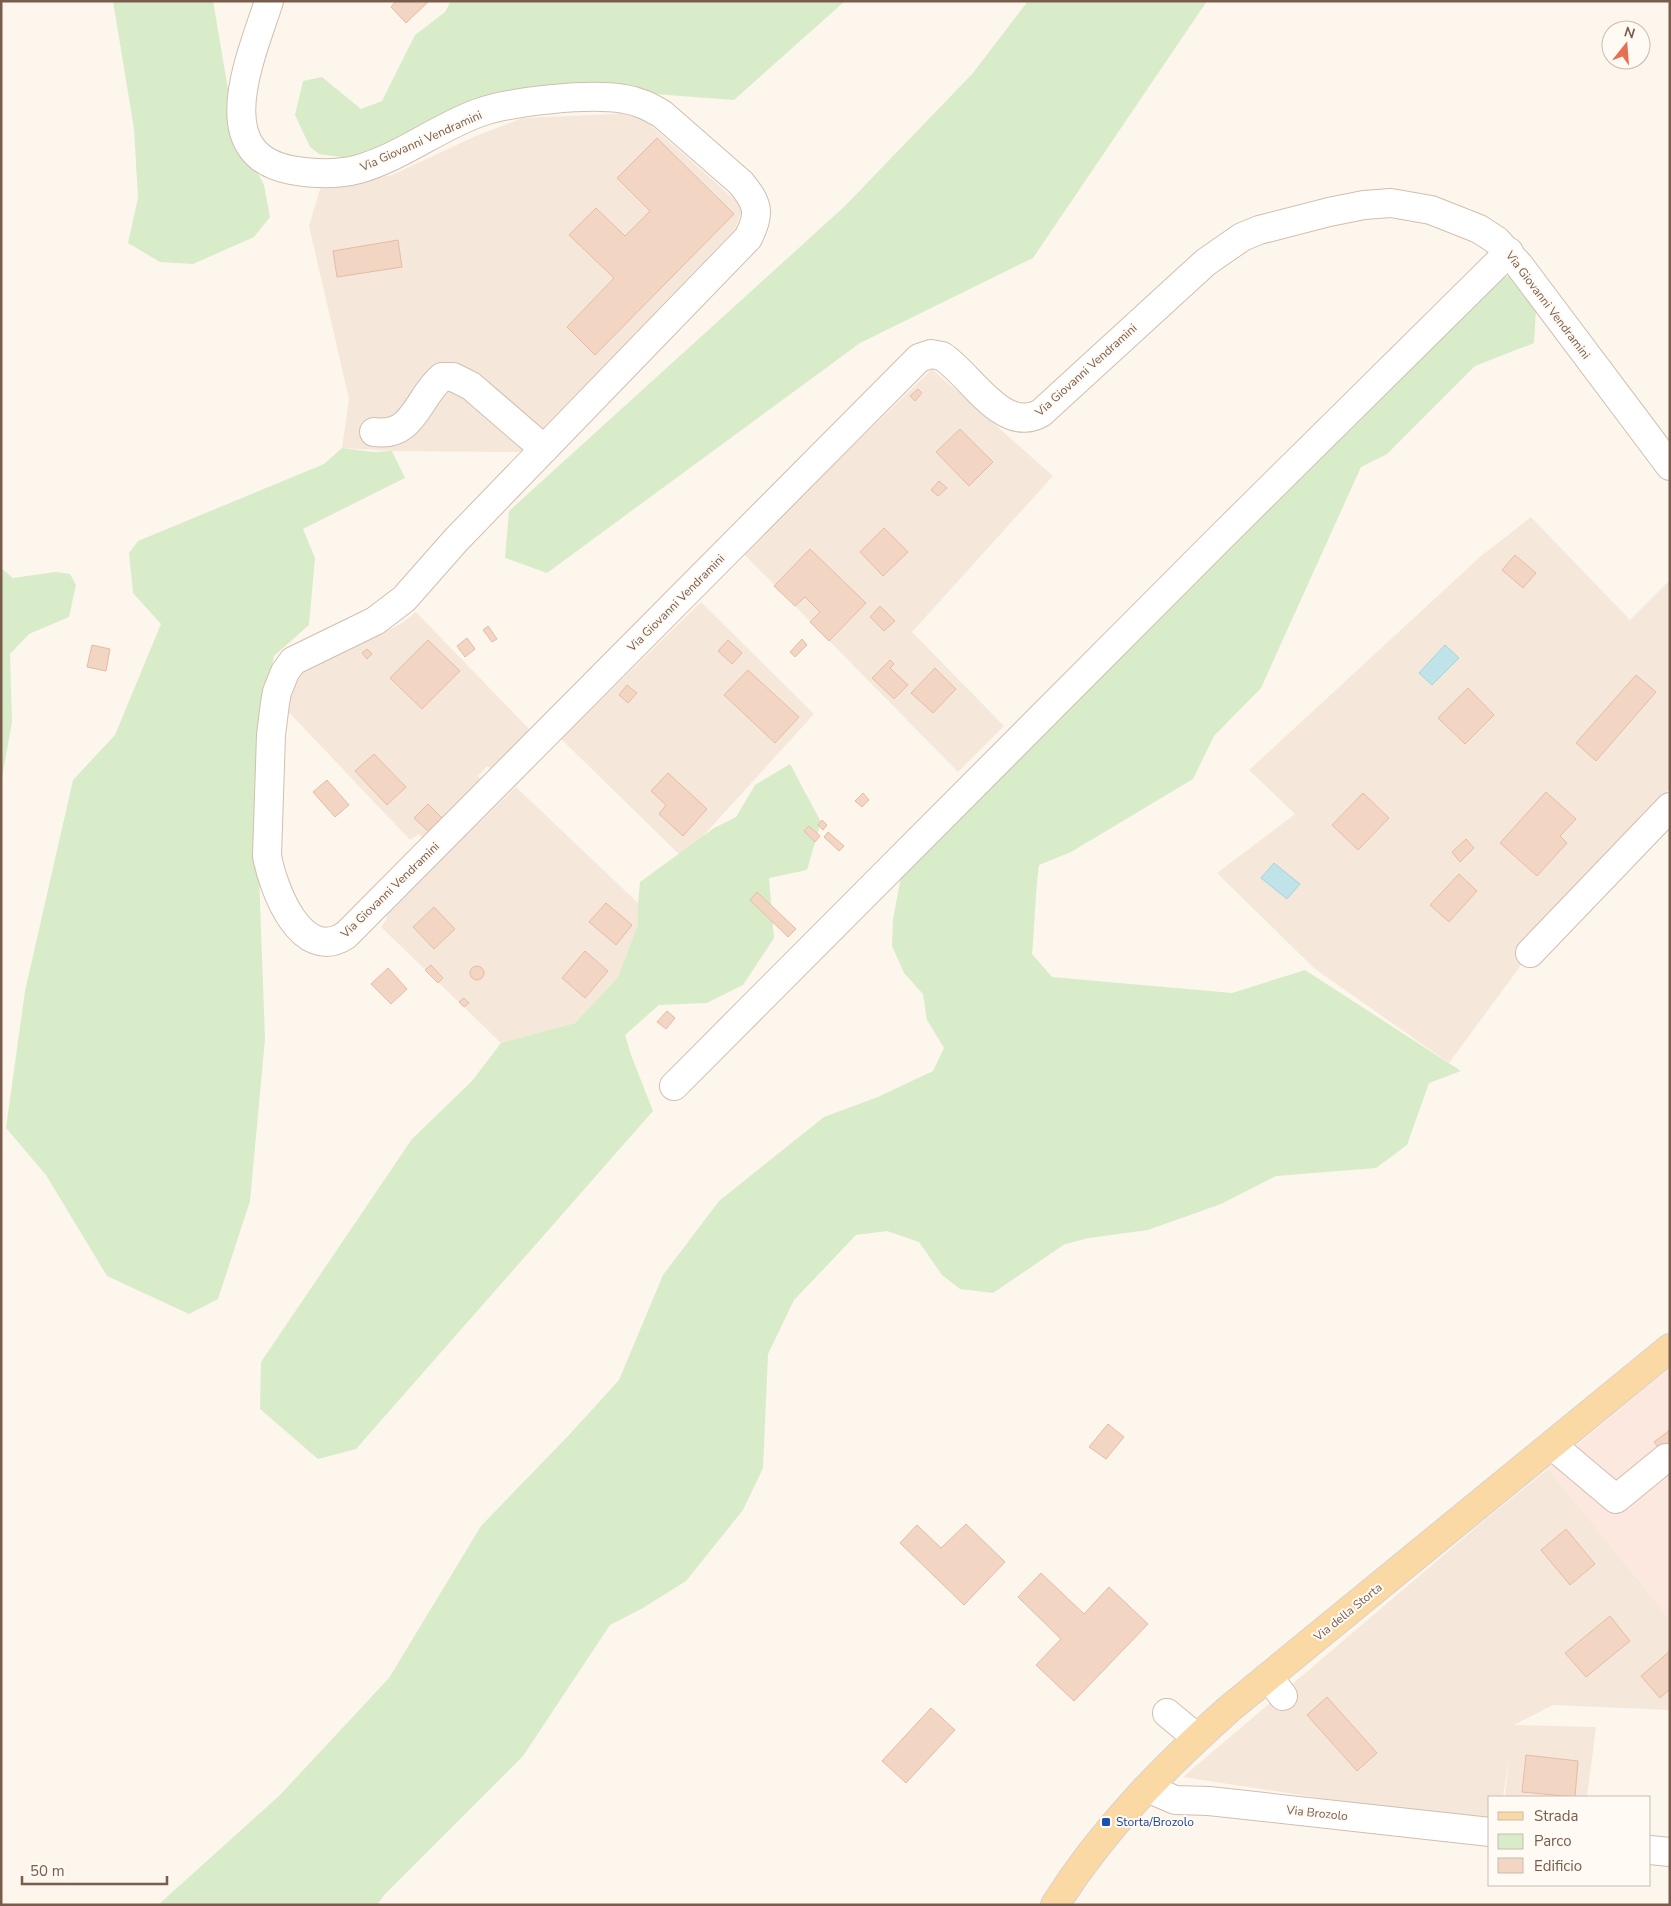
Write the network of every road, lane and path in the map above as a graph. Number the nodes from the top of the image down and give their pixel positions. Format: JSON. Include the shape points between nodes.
{"nodes":[{"id":1,"x":269,"y":1,"type":"edge"},
{"id":2,"x":1509,"y":252,"type":"junction"},
{"id":3,"x":374,"y":432,"type":"dead end"},
{"id":4,"x":544,"y":449,"type":"junction"},
{"id":5,"x":1670,"y":466,"type":"edge"},
{"id":6,"x":1670,"y":807,"type":"edge"},
{"id":7,"x":1530,"y":953,"type":"dead end"},
{"id":8,"x":674,"y":1086,"type":"dead end"},
{"id":9,"x":1668,"y":1353,"type":"edge"},
{"id":10,"x":1552,"y":1445,"type":"junction"},
{"id":11,"x":1666,"y":1458,"type":"dead end"},
{"id":12,"x":1167,"y":1713,"type":"dead end"},
{"id":13,"x":1197,"y":1738,"type":"junction"},
{"id":14,"x":1147,"y":1788,"type":"junction"},
{"id":15,"x":1488,"y":1832,"type":"edge"},
{"id":16,"x":1651,"y":1850,"type":"edge"},
{"id":17,"x":1670,"y":1852,"type":"edge"},
{"id":18,"x":1055,"y":1905,"type":"edge"}],
"edges":[{"from":1,"to":4,"type":"street","name":"Via Giovanni Vendramini","via":[[245,78],[241,110],[252,152],[269,164],[312,174],[358,170],[454,123],[491,110],[576,98],[610,98],[637,102],[662,114],[752,197],[757,210],[748,238]]},
{"from":2,"to":4,"type":"street","name":"Via Giovanni Vendramini","via":[[1479,229],[1431,210],[1391,203],[1329,212],[1259,230],[1206,262],[1041,413],[1031,418],[1014,417],[999,409],[942,356],[931,354],[919,358],[346,935],[328,942],[312,938],[284,908],[270,874],[267,856],[272,724],[282,678],[299,658],[375,621],[404,599]]},
{"from":2,"to":5,"type":"street","name":"Via Giovanni Vendramini"},
{"from":2,"to":8,"type":"street"},
{"from":3,"to":4,"type":"street","via":[[387,434],[396,430],[412,418],[433,384],[442,377],[454,377],[471,386]]},
{"from":6,"to":7,"type":"street"},
{"from":9,"to":10,"type":"main road","name":"Via della Storta"},
{"from":10,"to":11,"type":"street","via":[[1616,1499]]},
{"from":10,"to":13,"type":"main road","name":"Via della Storta","via":[[1276,1686]]},
{"from":12,"to":13,"type":"street"},
{"from":13,"to":14,"type":"main road","name":"Via della Storta"},
{"from":14,"to":15,"type":"street","name":"Via Brozolo","via":[[1175,1800]]},
{"from":14,"to":18,"type":"main road","name":"Via della Storta","via":[[1090,1854]]},
{"from":16,"to":17,"type":"street"}]}
